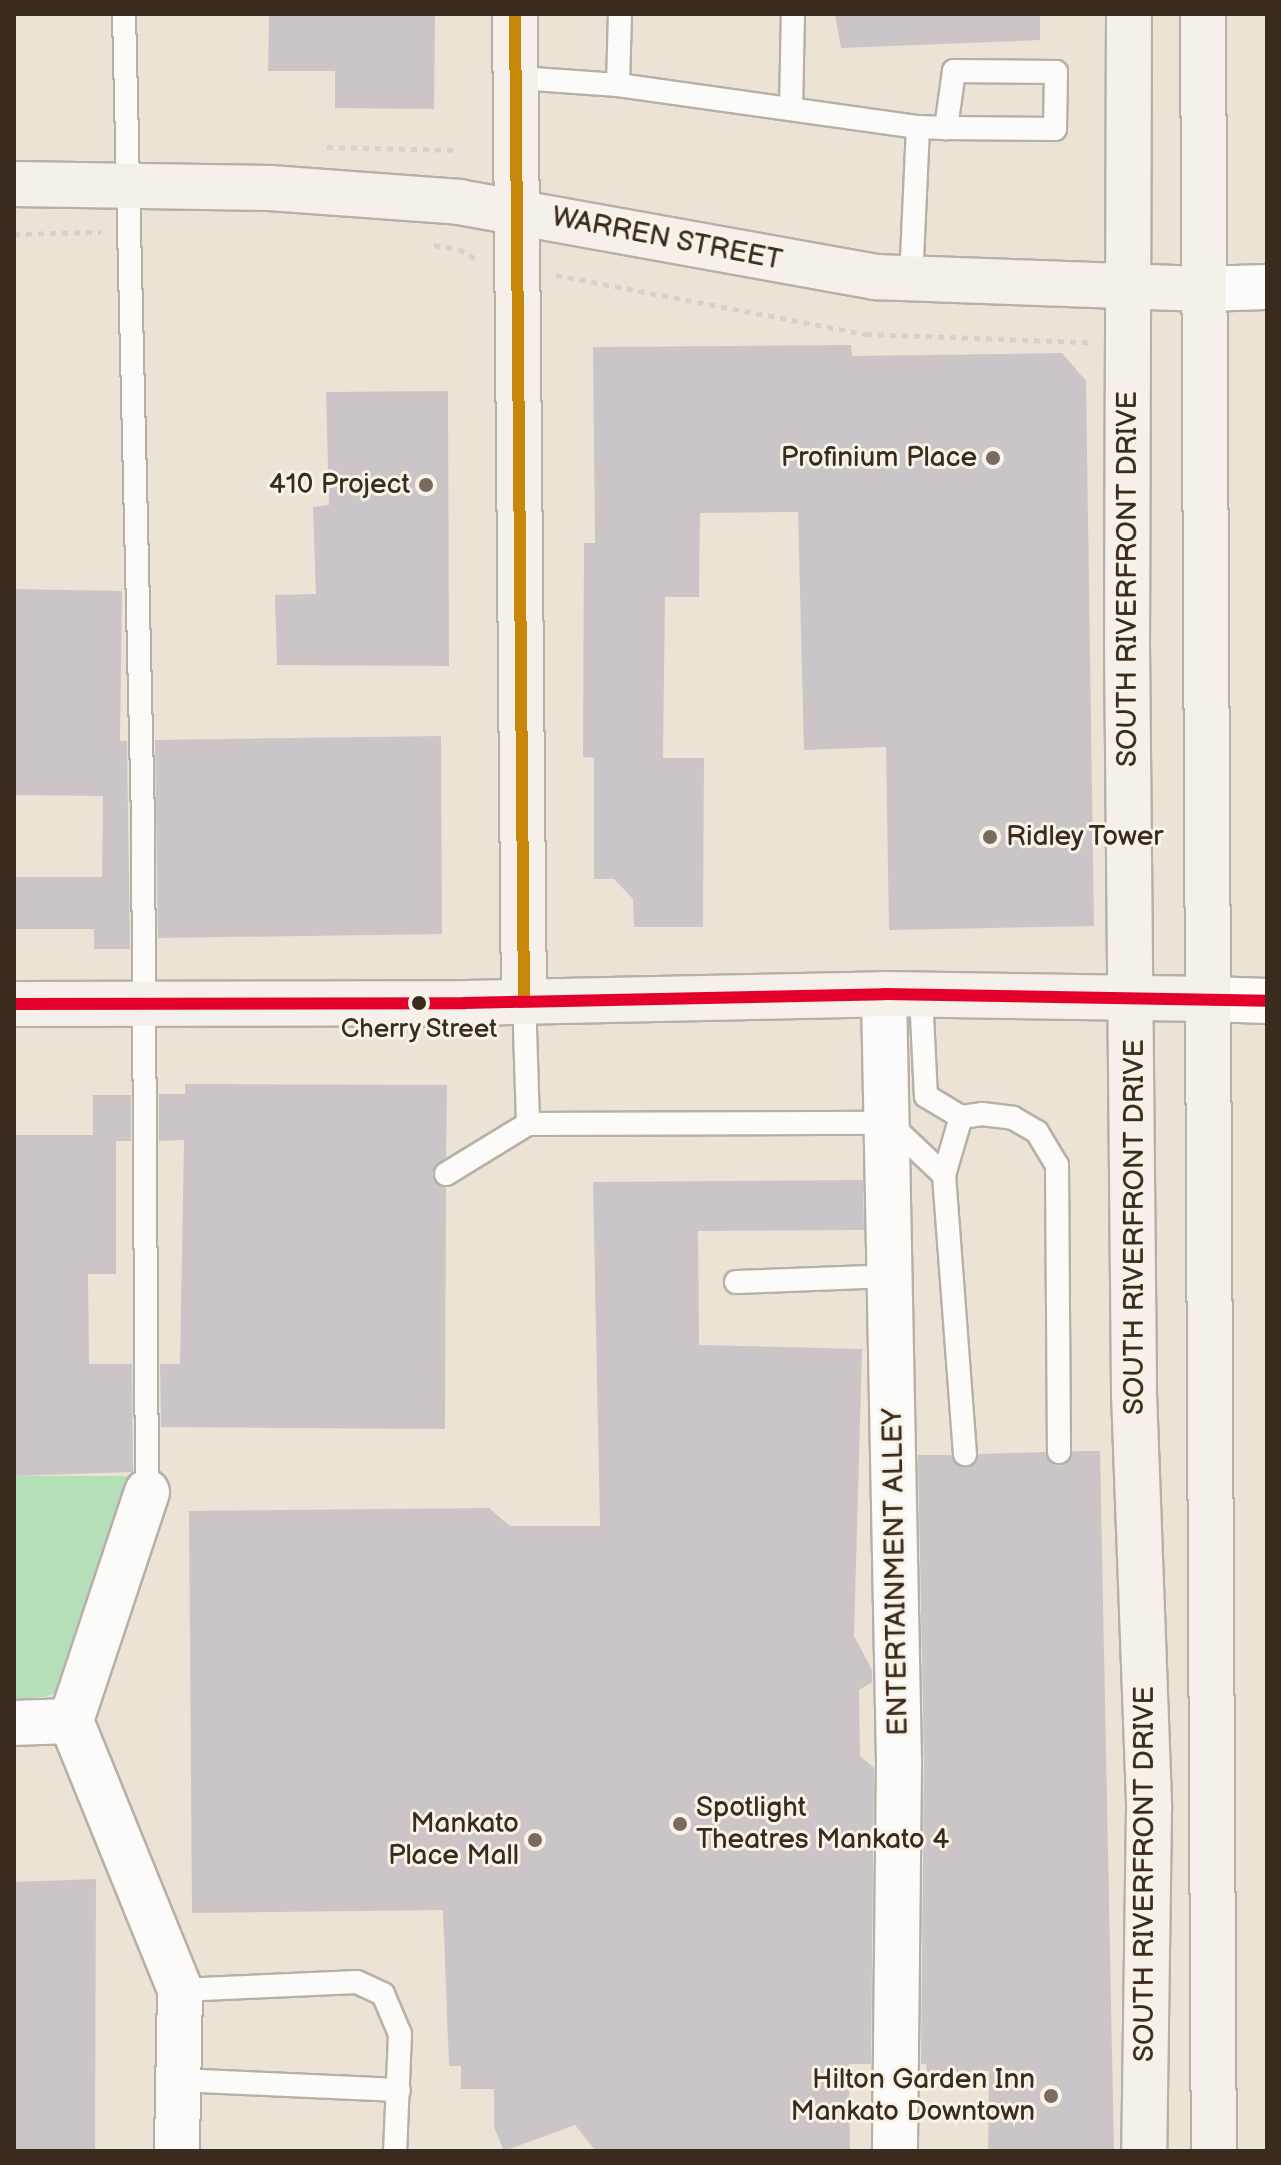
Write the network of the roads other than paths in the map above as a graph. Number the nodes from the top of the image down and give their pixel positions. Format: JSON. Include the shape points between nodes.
{"nodes":[{"id":1,"x":124,"y":14,"type":"edge"},
{"id":2,"x":515,"y":14,"type":"edge"},
{"id":3,"x":620,"y":14,"type":"edge"},
{"id":4,"x":793,"y":14,"type":"edge"},
{"id":5,"x":1129,"y":14,"type":"edge"},
{"id":6,"x":1203,"y":14,"type":"edge"},
{"id":7,"x":519,"y":78,"type":"junction"},
{"id":8,"x":618,"y":85,"type":"junction"},
{"id":9,"x":791,"y":108,"type":"junction"},
{"id":10,"x":918,"y":127,"type":"junction"},
{"id":11,"x":946,"y":128,"type":"junction"},
{"id":12,"x":14,"y":184,"type":"edge"},
{"id":13,"x":125,"y":187,"type":"junction"},
{"id":14,"x":521,"y":212,"type":"junction"},
{"id":15,"x":911,"y":279,"type":"junction"},
{"id":16,"x":1128,"y":287,"type":"junction"},
{"id":17,"x":1267,"y":287,"type":"edge"},
{"id":18,"x":1202,"y":289,"type":"junction"},
{"id":19,"x":902,"y":994,"type":"junction"},
{"id":20,"x":1133,"y":997,"type":"junction"},
{"id":21,"x":1210,"y":999,"type":"junction"},
{"id":22,"x":524,"y":1000,"type":"junction"},
{"id":23,"x":1267,"y":1001,"type":"edge"},
{"id":24,"x":142,"y":1002,"type":"junction"},
{"id":25,"x":14,"y":1004,"type":"edge"},
{"id":26,"x":961,"y":1117,"type":"junction"},
{"id":27,"x":889,"y":1123,"type":"junction"},
{"id":28,"x":528,"y":1124,"type":"junction"},
{"id":29,"x":446,"y":1174,"type":"dead end"},
{"id":30,"x":944,"y":1175,"type":"junction"},
{"id":31,"x":891,"y":1276,"type":"junction"},
{"id":32,"x":736,"y":1282,"type":"dead end"},
{"id":33,"x":1059,"y":1452,"type":"dead end"},
{"id":34,"x":965,"y":1454,"type":"dead end"},
{"id":35,"x":147,"y":1492,"type":"joint"},
{"id":36,"x":71,"y":1721,"type":"junction"},
{"id":37,"x":14,"y":1723,"type":"edge"},
{"id":38,"x":180,"y":1990,"type":"junction"},
{"id":39,"x":178,"y":2080,"type":"junction"},
{"id":40,"x":399,"y":2090,"type":"junction"},
{"id":41,"x":177,"y":2151,"type":"edge"},
{"id":42,"x":395,"y":2151,"type":"edge"},
{"id":43,"x":895,"y":2151,"type":"edge"},
{"id":44,"x":1144,"y":2151,"type":"edge"},
{"id":45,"x":1214,"y":2151,"type":"edge"}],
"edges":[{"from":1,"to":13,"type":"lane"},
{"from":2,"to":7,"type":"main road"},
{"from":3,"to":8,"type":"lane"},
{"from":4,"to":9,"type":"lane"},
{"from":5,"to":16,"type":"main road","name":"SOUTH RIVERFRONT DRIVE"},
{"from":6,"to":18,"type":"main road"},
{"from":7,"to":8,"type":"lane"},
{"from":7,"to":14,"type":"main road"},
{"from":8,"to":9,"type":"lane"},
{"from":9,"to":10,"type":"lane"},
{"from":10,"to":11,"type":"lane"},
{"from":10,"to":15,"type":"lane"},
{"from":11,"to":11,"type":"lane","via":[[1055,129],[1056,72],[954,71]]},
{"from":12,"to":13,"type":"main road","name":"WARREN STREET"},
{"from":13,"to":14,"type":"main road","name":"WARREN STREET","via":[[270,188],[459,202]]},
{"from":13,"to":24,"type":"lane","via":[[143,823]]},
{"from":14,"to":15,"type":"main road","name":"WARREN STREET"},
{"from":14,"to":22,"type":"main road"},
{"from":15,"to":16,"type":"main road","name":"WARREN STREET"},
{"from":16,"to":18,"type":"main road","name":"WARREN STREET"},
{"from":16,"to":20,"type":"main road","name":"SOUTH RIVERFRONT DRIVE"},
{"from":17,"to":18,"type":"street"},
{"from":18,"to":21,"type":"main road"},
{"from":19,"to":20,"type":"main road"},
{"from":19,"to":22,"type":"main road"},
{"from":19,"to":26,"type":"lane","via":[[926,1096]]},
{"from":19,"to":27,"type":"street","name":"ENTERTAINMENT ALLEY"},
{"from":20,"to":21,"type":"main road"},
{"from":20,"to":44,"type":"main road","name":"SOUTH RIVERFRONT DRIVE","via":[[1134,1393],[1149,1809]]},
{"from":21,"to":23,"type":"street"},
{"from":21,"to":45,"type":"main road"},
{"from":22,"to":24,"type":"main road"},
{"from":22,"to":28,"type":"lane"},
{"from":24,"to":25,"type":"main road"},
{"from":24,"to":35,"type":"lane"},
{"from":26,"to":30,"type":"lane"},
{"from":26,"to":33,"type":"lane","via":[[1013,1118],[1037,1132],[1057,1165]]},
{"from":27,"to":28,"type":"lane"},
{"from":27,"to":30,"type":"lane"},
{"from":27,"to":31,"type":"street","name":"ENTERTAINMENT ALLEY"},
{"from":28,"to":29,"type":"lane"},
{"from":30,"to":34,"type":"lane"},
{"from":31,"to":32,"type":"lane"},
{"from":31,"to":43,"type":"street","name":"ENTERTAINMENT ALLEY","via":[[899,1762]]},
{"from":35,"to":36,"type":"street"},
{"from":36,"to":37,"type":"street"},
{"from":36,"to":38,"type":"street"},
{"from":38,"to":39,"type":"street"},
{"from":38,"to":40,"type":"lane","via":[[357,1982],[383,1994],[400,2034]]},
{"from":39,"to":40,"type":"lane"},
{"from":39,"to":41,"type":"street"},
{"from":40,"to":42,"type":"lane"}]}
